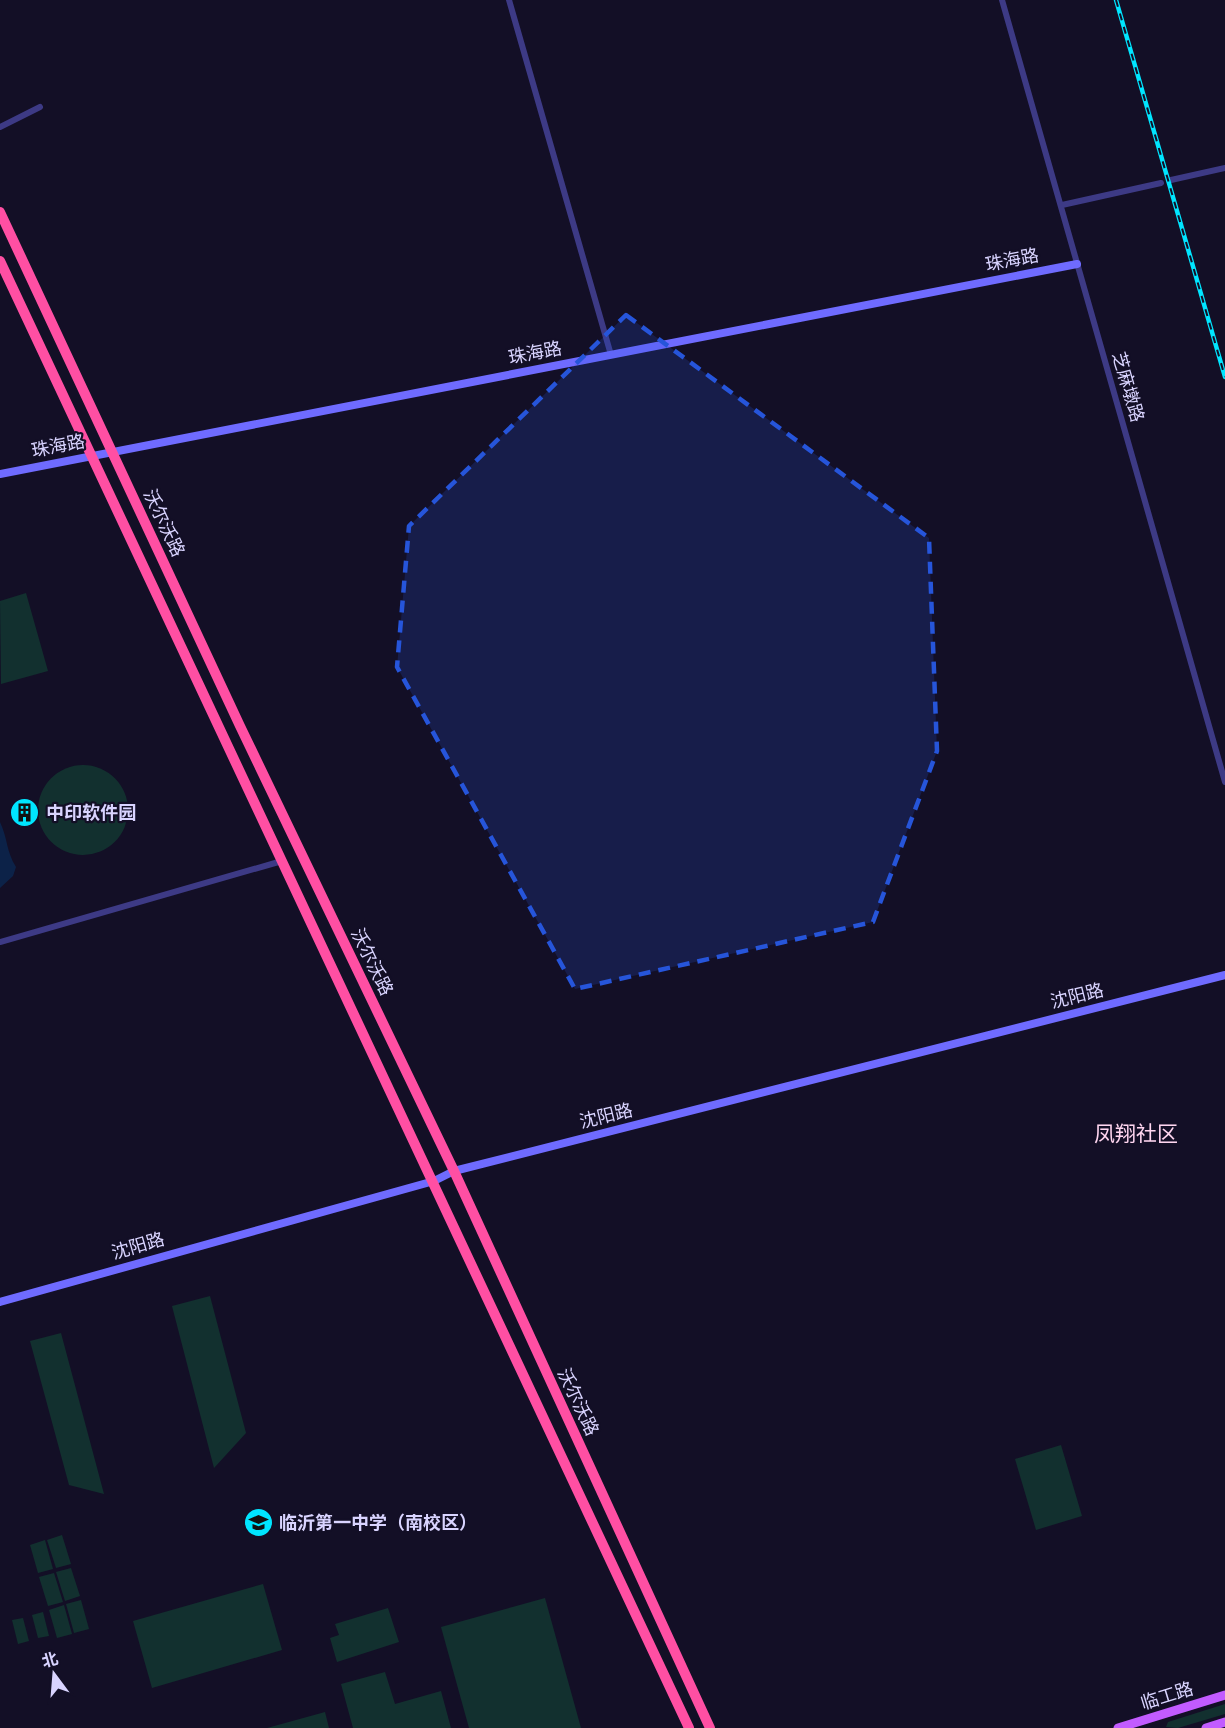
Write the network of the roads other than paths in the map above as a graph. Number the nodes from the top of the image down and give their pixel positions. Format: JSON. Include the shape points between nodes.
{"nodes":[{"id":1,"x":509,"y":0,"type":"edge"},
{"id":2,"x":1002,"y":0,"type":"edge"},
{"id":3,"x":40,"y":107,"type":"dead end"},
{"id":4,"x":0,"y":127,"type":"edge"},
{"id":5,"x":1225,"y":168,"type":"edge"},
{"id":6,"x":1171,"y":180,"type":"dead end"},
{"id":7,"x":1161,"y":183,"type":"dead end"},
{"id":8,"x":1062,"y":205,"type":"junction"},
{"id":9,"x":0,"y":212,"type":"edge"},
{"id":10,"x":0,"y":261,"type":"edge"},
{"id":11,"x":1077,"y":264,"type":"junction"},
{"id":12,"x":611,"y":355,"type":"junction"},
{"id":13,"x":113,"y":452,"type":"junction"},
{"id":14,"x":92,"y":456,"type":"junction"},
{"id":15,"x":0,"y":474,"type":"edge"},
{"id":16,"x":1225,"y":782,"type":"edge"},
{"id":17,"x":283,"y":861,"type":"junction"},
{"id":18,"x":0,"y":942,"type":"edge"},
{"id":19,"x":1225,"y":975,"type":"edge"},
{"id":20,"x":454,"y":1172,"type":"junction"},
{"id":21,"x":434,"y":1181,"type":"junction"},
{"id":22,"x":0,"y":1302,"type":"edge"},
{"id":23,"x":1225,"y":1695,"type":"edge"},
{"id":24,"x":1225,"y":1722,"type":"edge"},
{"id":25,"x":688,"y":1728,"type":"edge"},
{"id":26,"x":710,"y":1728,"type":"edge"},
{"id":27,"x":1118,"y":1728,"type":"edge"},
{"id":28,"x":1206,"y":1728,"type":"edge"}],
"edges":[{"from":1,"to":12,"type":"street"},
{"from":2,"to":8,"type":"street","name":"芝麻墩路"},
{"from":3,"to":4,"type":"street"},
{"from":5,"to":6,"type":"street"},
{"from":7,"to":8,"type":"street"},
{"from":8,"to":11,"type":"street","name":"芝麻墩路"},
{"from":9,"to":13,"type":"highway","name":"沃尔沃路"},
{"from":10,"to":14,"type":"highway","name":"沃尔沃路"},
{"from":11,"to":12,"type":"street","name":"珠海路"},
{"from":11,"to":16,"type":"street","name":"芝麻墩路"},
{"from":12,"to":13,"type":"street","name":"珠海路"},
{"from":13,"to":14,"type":"street","name":"珠海路"},
{"from":13,"to":20,"type":"highway","name":"沃尔沃路"},
{"from":14,"to":15,"type":"street","name":"珠海路"},
{"from":14,"to":17,"type":"highway","name":"沃尔沃路"},
{"from":17,"to":18,"type":"street"},
{"from":17,"to":21,"type":"highway","name":"沃尔沃路"},
{"from":19,"to":20,"type":"street","name":"沈阳路"},
{"from":20,"to":21,"type":"street","name":"沈阳路"},
{"from":20,"to":26,"type":"highway","name":"沃尔沃路"},
{"from":21,"to":22,"type":"street","name":"沈阳路"},
{"from":21,"to":25,"type":"highway","name":"沃尔沃路"},
{"from":23,"to":27,"type":"main road","name":"临工路"},
{"from":24,"to":28,"type":"main road"}]}
